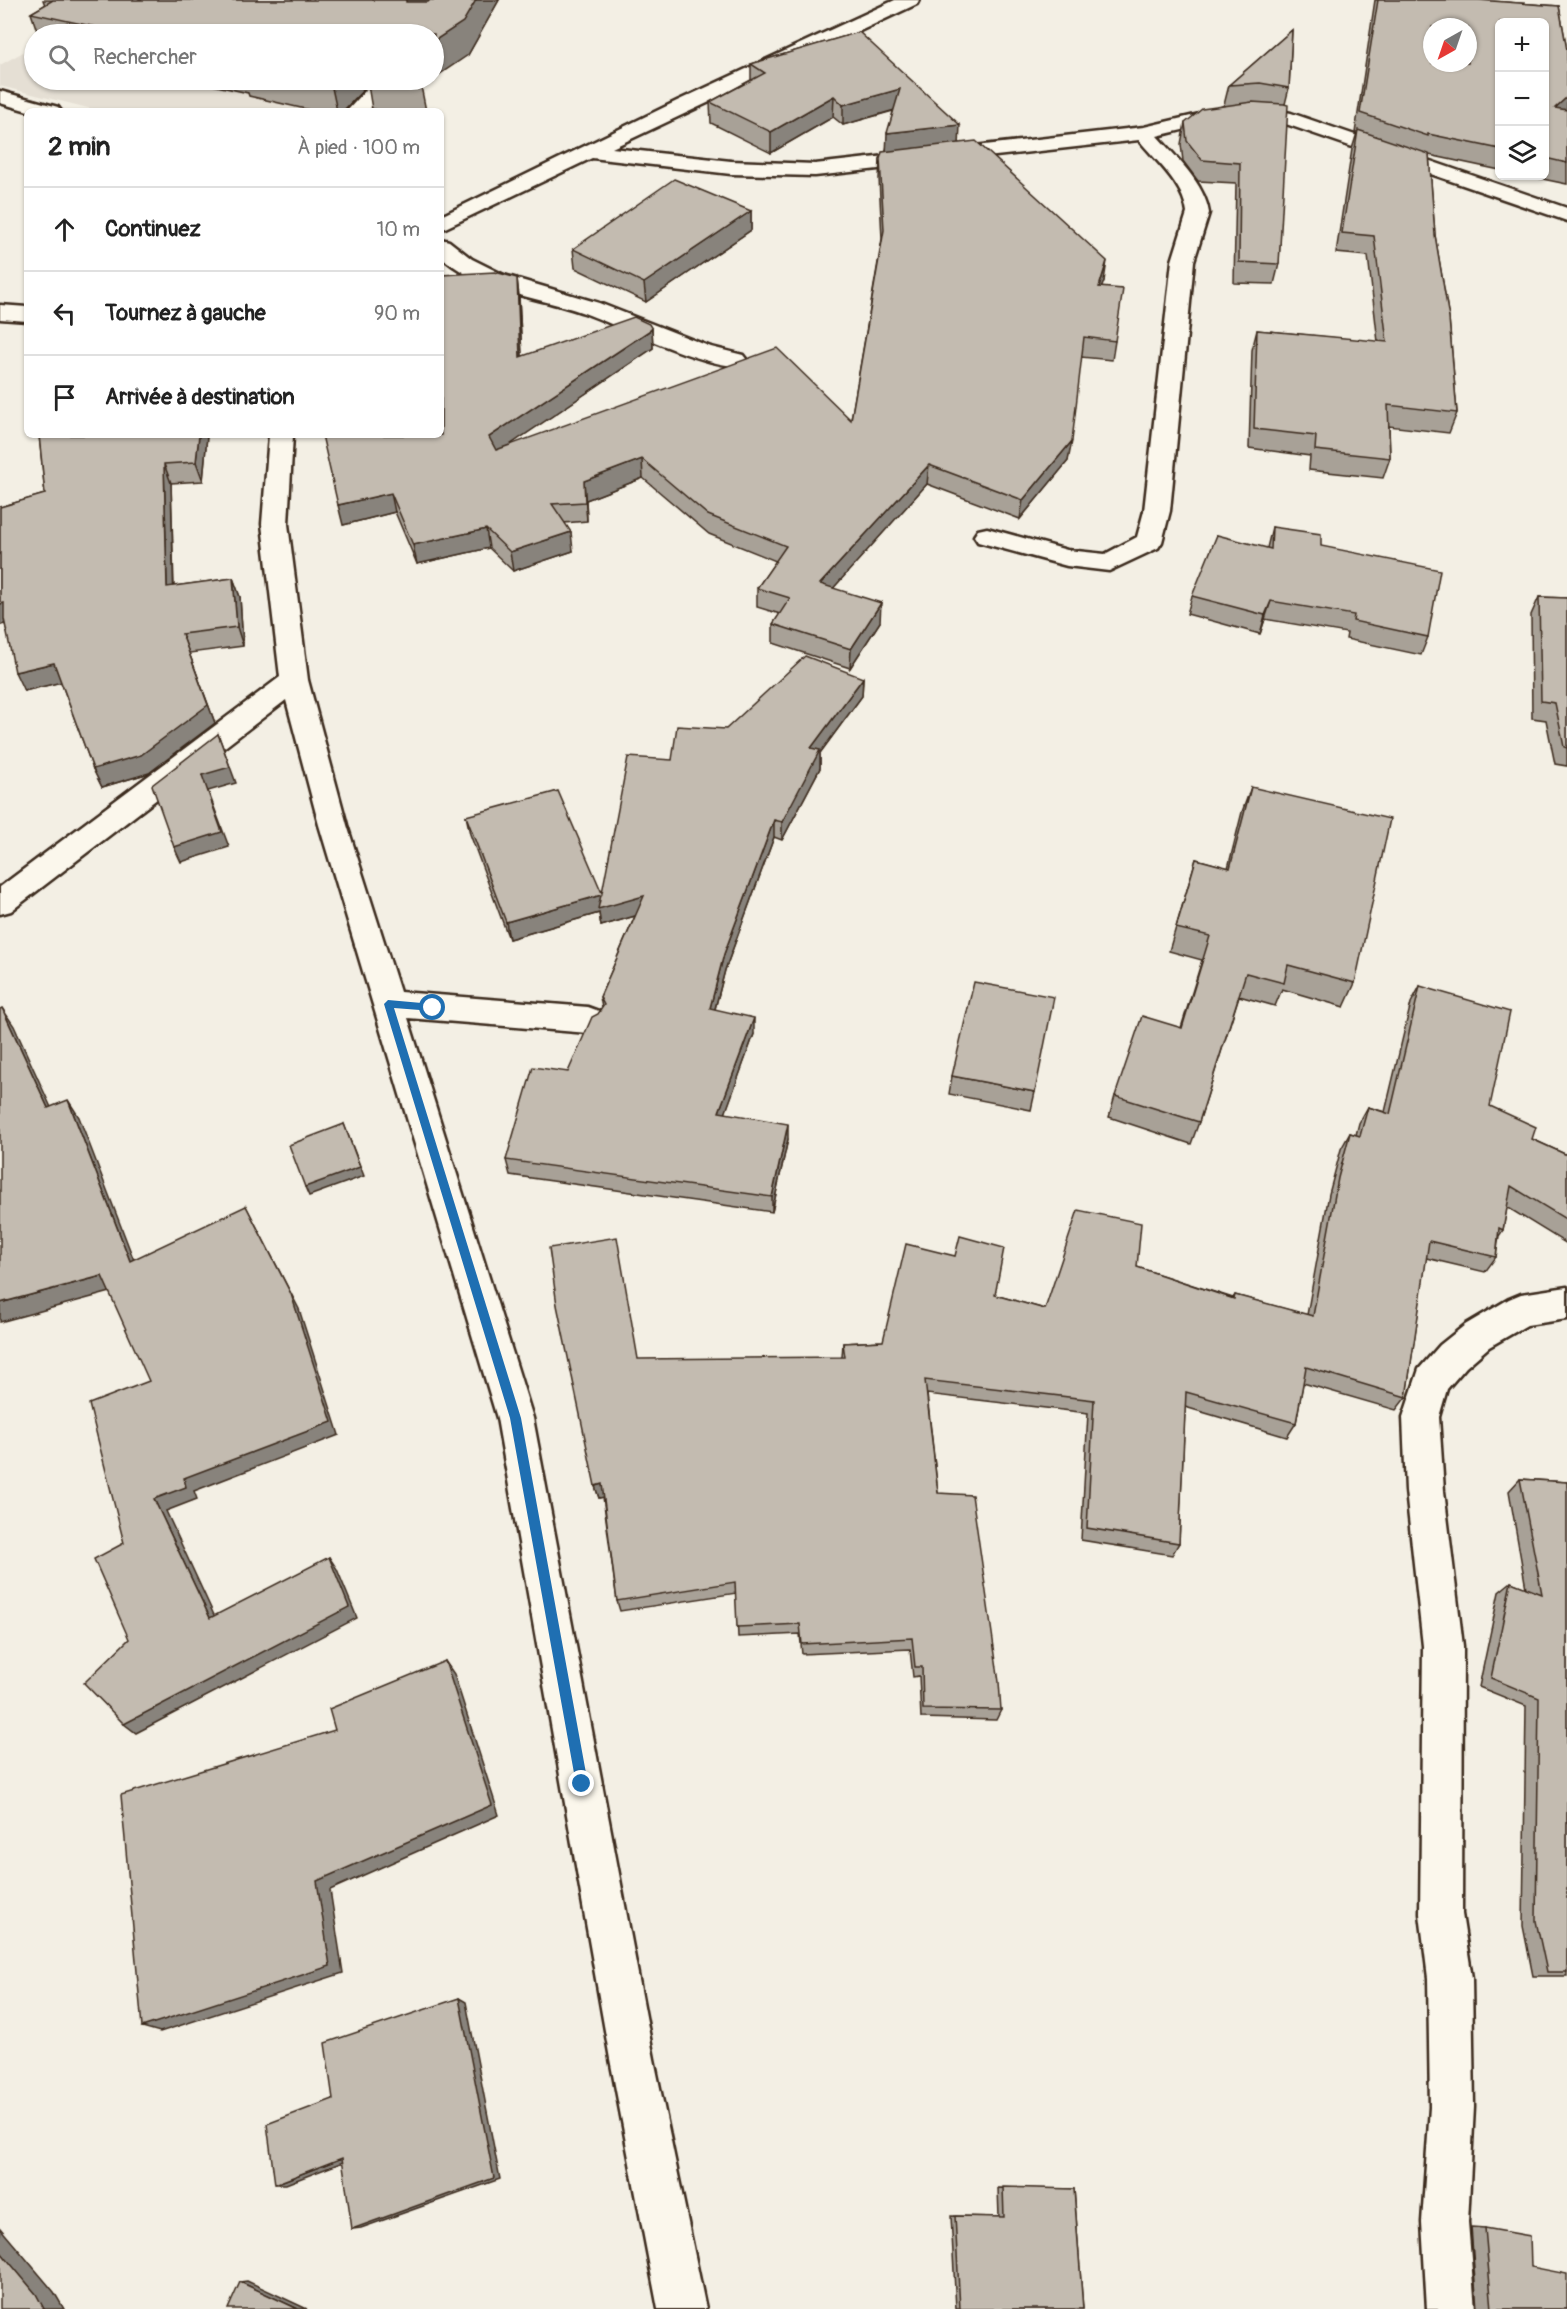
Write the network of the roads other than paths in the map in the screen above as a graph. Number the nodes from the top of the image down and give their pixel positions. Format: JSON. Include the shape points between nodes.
{"nodes":[{"id":1,"x":910,"y":0,"type":"edge"},
{"id":2,"x":376,"y":90,"type":"edge"},
{"id":3,"x":0,"y":97,"type":"edge"},
{"id":4,"x":40,"y":108,"type":"edge"},
{"id":5,"x":360,"y":108,"type":"edge"},
{"id":6,"x":1144,"y":133,"type":"junction"},
{"id":7,"x":592,"y":152,"type":"junction"},
{"id":8,"x":1567,"y":215,"type":"edge"},
{"id":9,"x":444,"y":223,"type":"edge"},
{"id":10,"x":444,"y":248,"type":"edge"},
{"id":11,"x":0,"y":312,"type":"edge"},
{"id":12,"x":24,"y":314,"type":"edge"},
{"id":13,"x":735,"y":360,"type":"dead end"},
{"id":14,"x":281,"y":438,"type":"edge"},
{"id":15,"x":987,"y":536,"type":"dead end"},
{"id":16,"x":294,"y":680,"type":"junction"},
{"id":17,"x":0,"y":903,"type":"edge"},
{"id":18,"x":388,"y":1004,"type":"junction"},
{"id":19,"x":588,"y":1020,"type":"edge"},
{"id":20,"x":1567,"y":1303,"type":"edge"},
{"id":21,"x":682,"y":2309,"type":"edge"},
{"id":22,"x":1451,"y":2309,"type":"edge"}],
"edges":[{"from":1,"to":7,"type":"street"},
{"from":2,"to":5,"type":"street"},
{"from":3,"to":4,"type":"street"},
{"from":6,"to":7,"type":"street","via":[[815,170],[688,165]]},
{"from":6,"to":8,"type":"street","via":[[1225,114],[1255,112],[1284,117]]},
{"from":6,"to":15,"type":"street","via":[[1196,198],[1199,212],[1185,245],[1157,511],[1149,542],[1109,563],[1067,558]]},
{"from":7,"to":9,"type":"street"},
{"from":10,"to":13,"type":"street","via":[[496,280],[591,308],[703,352]]},
{"from":11,"to":12,"type":"street"},
{"from":14,"to":16,"type":"street","via":[[275,524]]},
{"from":16,"to":17,"type":"street"},
{"from":16,"to":18,"type":"street"},
{"from":18,"to":19,"type":"street"},
{"from":18,"to":21,"type":"street","via":[[515,1418],[632,2059]]},
{"from":20,"to":22,"type":"street","via":[[1521,1310],[1469,1343],[1432,1381],[1421,1417],[1443,1646],[1441,1914],[1450,2001],[1452,2107],[1445,2222]]}]}
